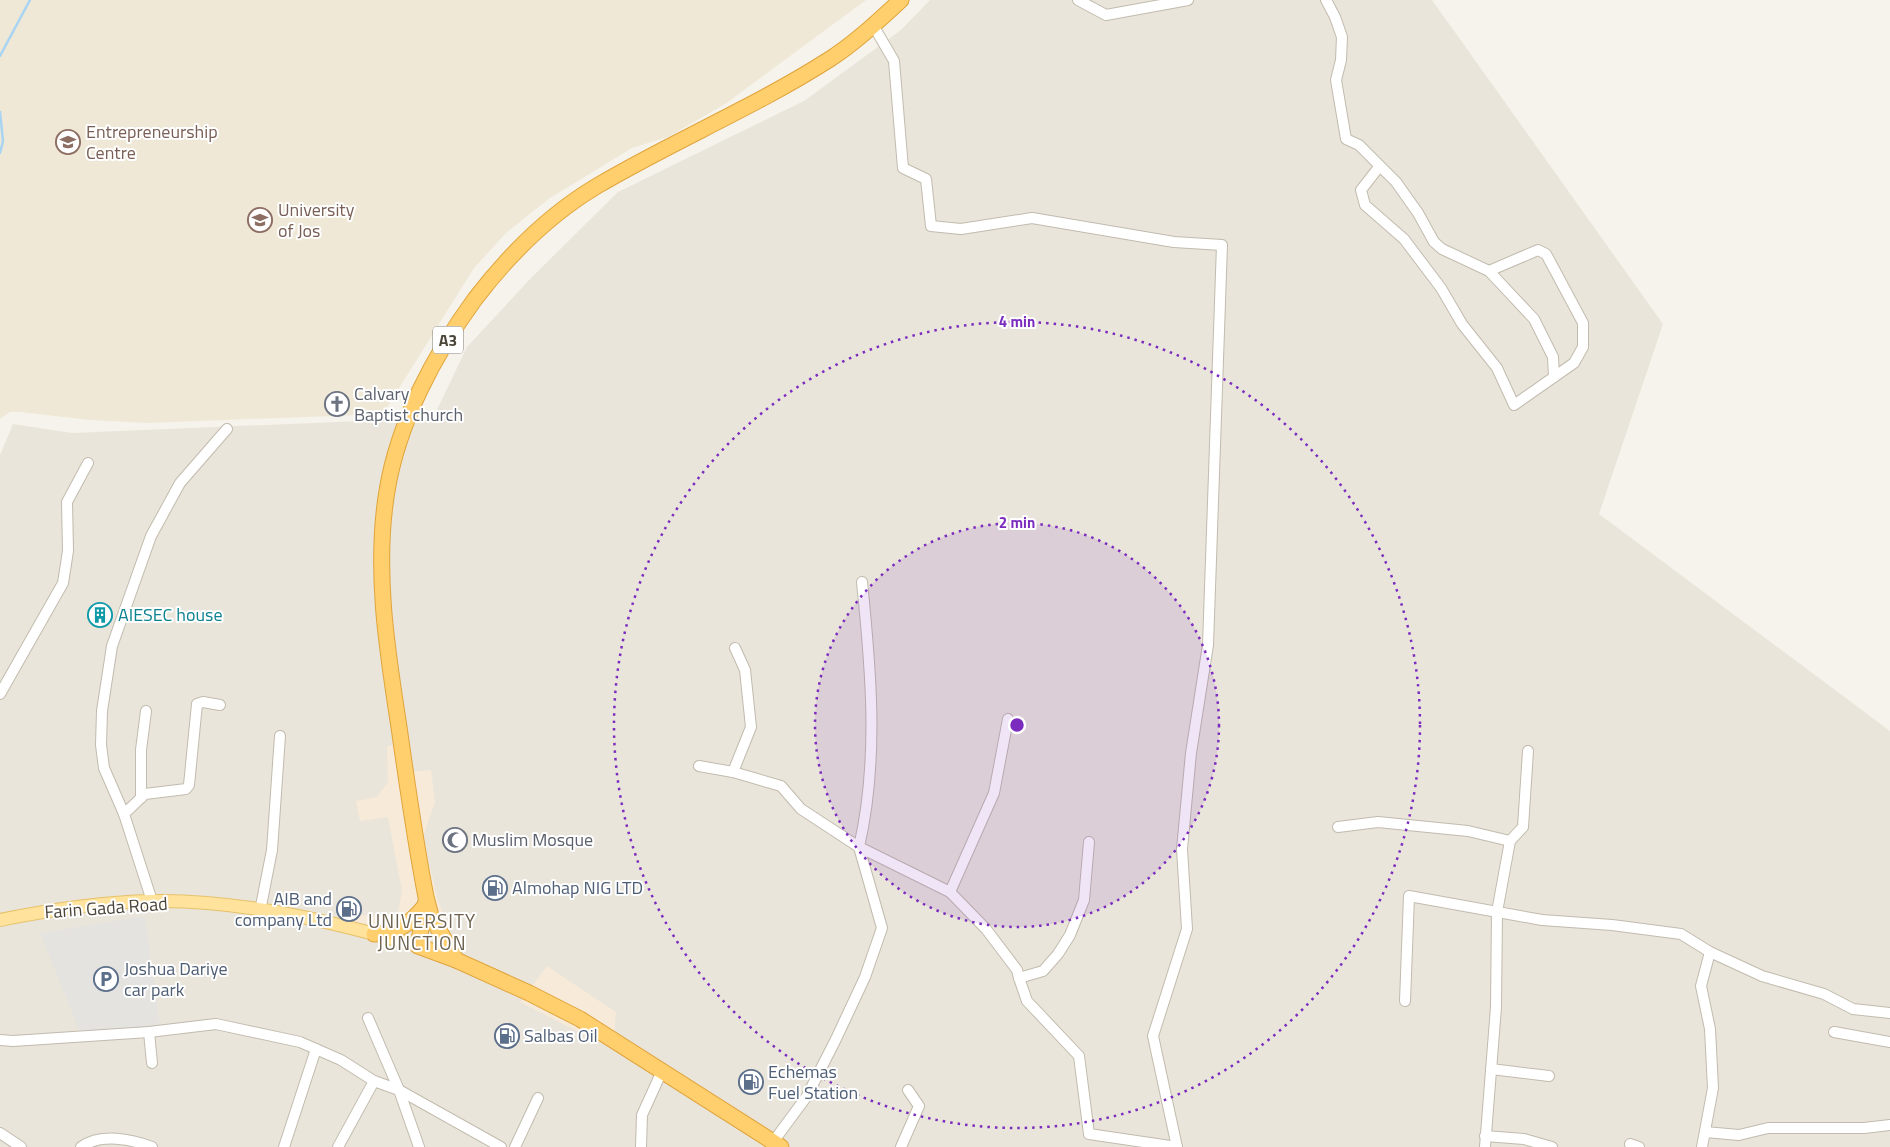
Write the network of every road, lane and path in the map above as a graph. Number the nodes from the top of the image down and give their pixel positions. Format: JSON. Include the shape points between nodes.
{"nodes":[{"id":1,"x":901,"y":0,"type":"edge"},
{"id":2,"x":1078,"y":0,"type":"edge"},
{"id":3,"x":1188,"y":0,"type":"edge"},
{"id":4,"x":1326,"y":0,"type":"edge"},
{"id":5,"x":873,"y":25,"type":"junction"},
{"id":6,"x":1379,"y":168,"type":"junction"},
{"id":7,"x":1489,"y":271,"type":"junction"},
{"id":8,"x":1554,"y":377,"type":"junction"},
{"id":9,"x":227,"y":429,"type":"dead end"},
{"id":10,"x":88,"y":463,"type":"dead end"},
{"id":11,"x":862,"y":582,"type":"dead end"},
{"id":12,"x":735,"y":648,"type":"dead end"},
{"id":13,"x":0,"y":694,"type":"edge"},
{"id":14,"x":220,"y":705,"type":"dead end"},
{"id":15,"x":146,"y":711,"type":"dead end"},
{"id":16,"x":1008,"y":719,"type":"dead end"},
{"id":17,"x":280,"y":736,"type":"dead end"},
{"id":18,"x":1528,"y":751,"type":"dead end"},
{"id":19,"x":699,"y":766,"type":"dead end"},
{"id":20,"x":733,"y":772,"type":"junction"},
{"id":21,"x":141,"y":798,"type":"junction"},
{"id":22,"x":124,"y":814,"type":"junction"},
{"id":23,"x":1338,"y":827,"type":"dead end"},
{"id":24,"x":1510,"y":841,"type":"junction"},
{"id":25,"x":1089,"y":842,"type":"dead end"},
{"id":26,"x":860,"y":846,"type":"junction"},
{"id":27,"x":950,"y":892,"type":"junction"},
{"id":28,"x":152,"y":901,"type":"junction"},
{"id":29,"x":427,"y":907,"type":"junction"},
{"id":30,"x":260,"y":911,"type":"junction"},
{"id":31,"x":1497,"y":912,"type":"junction"},
{"id":32,"x":0,"y":920,"type":"edge"},
{"id":33,"x":374,"y":934,"type":"junction"},
{"id":34,"x":423,"y":948,"type":"junction"},
{"id":35,"x":1710,"y":952,"type":"junction"},
{"id":36,"x":456,"y":960,"type":"junction"},
{"id":37,"x":1019,"y":978,"type":"junction"},
{"id":38,"x":1405,"y":1001,"type":"dead end"},
{"id":39,"x":1890,"y":1013,"type":"edge"},
{"id":40,"x":368,"y":1018,"type":"dead end"},
{"id":41,"x":149,"y":1032,"type":"junction"},
{"id":42,"x":1834,"y":1032,"type":"dead end"},
{"id":43,"x":0,"y":1040,"type":"edge"},
{"id":44,"x":1890,"y":1042,"type":"edge"},
{"id":45,"x":316,"y":1049,"type":"junction"},
{"id":46,"x":152,"y":1063,"type":"dead end"},
{"id":47,"x":1491,"y":1069,"type":"junction"},
{"id":48,"x":662,"y":1071,"type":"junction"},
{"id":49,"x":1550,"y":1076,"type":"dead end"},
{"id":50,"x":374,"y":1081,"type":"junction"},
{"id":51,"x":399,"y":1090,"type":"junction"},
{"id":52,"x":908,"y":1090,"type":"dead end"},
{"id":53,"x":538,"y":1098,"type":"dead end"},
{"id":54,"x":1890,"y":1125,"type":"edge"},
{"id":55,"x":1705,"y":1132,"type":"junction"},
{"id":56,"x":0,"y":1133,"type":"edge"},
{"id":57,"x":1485,"y":1136,"type":"junction"},
{"id":58,"x":770,"y":1143,"type":"edge"},
{"id":59,"x":21,"y":1147,"type":"edge"},
{"id":60,"x":82,"y":1147,"type":"edge"},
{"id":61,"x":152,"y":1147,"type":"edge"},
{"id":62,"x":284,"y":1147,"type":"edge"},
{"id":63,"x":338,"y":1147,"type":"edge"},
{"id":64,"x":419,"y":1147,"type":"edge"},
{"id":65,"x":501,"y":1147,"type":"edge"},
{"id":66,"x":515,"y":1147,"type":"edge"},
{"id":67,"x":641,"y":1147,"type":"edge"},
{"id":68,"x":901,"y":1147,"type":"edge"},
{"id":69,"x":1177,"y":1147,"type":"edge"},
{"id":70,"x":1485,"y":1147,"type":"edge"},
{"id":71,"x":1552,"y":1147,"type":"edge"},
{"id":72,"x":1702,"y":1147,"type":"edge"}],
"edges":[{"from":1,"to":5,"type":"highway","number":"A3"},
{"from":2,"to":3,"type":"street","via":[[1106,15]]},
{"from":4,"to":6,"type":"street","via":[[1342,37],[1336,80],[1346,139],[1359,145]]},
{"from":5,"to":29,"type":"highway","number":"A3","via":[[831,58],[727,119],[652,155],[555,215],[490,279],[436,359],[403,430],[393,463],[384,518],[382,559],[388,656]]},
{"from":5,"to":69,"type":"street","via":[[894,61],[903,168],[926,179],[932,226],[961,229],[1032,218],[1174,242],[1222,245],[1208,646],[1191,754],[1182,849],[1186,929],[1154,1036]]},
{"from":6,"to":7,"type":"street","via":[[1396,182],[1434,242]]},
{"from":6,"to":8,"type":"street","via":[[1362,190],[1365,205],[1404,239],[1441,288],[1462,324],[1496,368],[1514,405]]},
{"from":7,"to":8,"type":"street","via":[[1540,328],[1553,356]]},
{"from":7,"to":8,"type":"street","via":[[1538,250],[1546,254],[1583,323],[1583,347],[1574,363]]},
{"from":9,"to":22,"type":"street","via":[[180,483],[151,536],[112,646],[102,711],[101,745],[104,768]]},
{"from":10,"to":13,"type":"street","via":[[68,502],[68,551],[63,583]]},
{"from":11,"to":26,"type":"street","via":[[873,721],[866,820]]},
{"from":12,"to":20,"type":"street","via":[[745,670],[751,727]]},
{"from":14,"to":21,"type":"street","via":[[197,704],[186,789],[149,793]]},
{"from":15,"to":21,"type":"street","via":[[141,750]]},
{"from":16,"to":27,"type":"street","via":[[994,793]]},
{"from":17,"to":30,"type":"street","via":[[272,850]]},
{"from":18,"to":24,"type":"street","via":[[1523,827]]},
{"from":19,"to":20,"type":"street"},
{"from":20,"to":26,"type":"street","via":[[781,786],[801,810]]},
{"from":21,"to":22,"type":"street"},
{"from":22,"to":28,"type":"street"},
{"from":23,"to":24,"type":"street","via":[[1378,822],[1468,831]]},
{"from":24,"to":31,"type":"street"},
{"from":25,"to":37,"type":"street","via":[[1084,900],[1070,935],[1043,971]]},
{"from":26,"to":27,"type":"street"},
{"from":26,"to":58,"type":"street","via":[[882,928],[865,977],[807,1096]]},
{"from":27,"to":37,"type":"street","via":[[986,929],[1017,970]]},
{"from":28,"to":30,"type":"main road","name":"Farin Gada Road"},
{"from":28,"to":32,"type":"main road","name":"Farin Gada Road","via":[[71,908]]},
{"from":29,"to":33,"type":"highway","via":[[398,930]]},
{"from":29,"to":34,"type":"highway","number":"A3"},
{"from":29,"to":36,"type":"highway","number":"A3"},
{"from":30,"to":33,"type":"main road","name":"Farin Gada Road","via":[[333,923]]},
{"from":31,"to":35,"type":"street","via":[[1542,920],[1681,934]]},
{"from":31,"to":38,"type":"street","via":[[1409,896]]},
{"from":31,"to":47,"type":"street","via":[[1496,1007]]},
{"from":33,"to":34,"type":"main road","name":"Farin Gada Road"},
{"from":34,"to":36,"type":"highway"},
{"from":35,"to":39,"type":"street","via":[[1762,976],[1824,994],[1853,1009]]},
{"from":35,"to":55,"type":"street","via":[[1701,986],[1710,1030],[1713,1088]]},
{"from":36,"to":48,"type":"highway","via":[[559,1008]]},
{"from":37,"to":69,"type":"street","via":[[1027,1001],[1079,1056],[1089,1134]]},
{"from":40,"to":51,"type":"street"},
{"from":41,"to":43,"type":"street"},
{"from":41,"to":45,"type":"street","via":[[216,1024],[300,1042]]},
{"from":41,"to":46,"type":"street"},
{"from":42,"to":44,"type":"street"},
{"from":45,"to":50,"type":"street"},
{"from":45,"to":62,"type":"street"},
{"from":47,"to":49,"type":"street"},
{"from":47,"to":57,"type":"street"},
{"from":48,"to":58,"type":"highway"},
{"from":48,"to":67,"type":"street","via":[[642,1115]]},
{"from":50,"to":51,"type":"street"},
{"from":50,"to":63,"type":"street"},
{"from":51,"to":64,"type":"street"},
{"from":51,"to":65,"type":"street"},
{"from":52,"to":68,"type":"street","via":[[919,1106]]},
{"from":53,"to":66,"type":"street"},
{"from":54,"to":55,"type":"street","via":[[1768,1128],[1739,1135]]},
{"from":55,"to":72,"type":"street"},
{"from":56,"to":59,"type":"street"},
{"from":57,"to":70,"type":"street"},
{"from":57,"to":71,"type":"street","via":[[1524,1139]]},
{"from":60,"to":61,"type":"street","via":[[102,1138]]}]}
